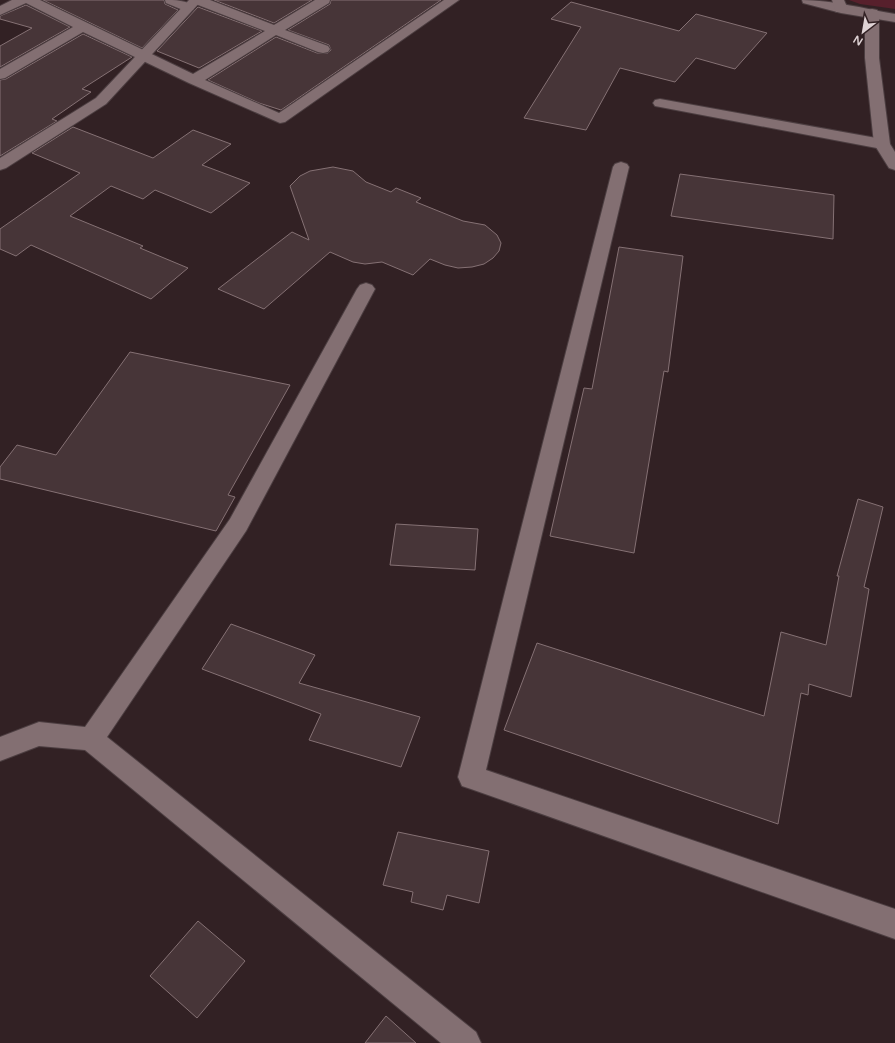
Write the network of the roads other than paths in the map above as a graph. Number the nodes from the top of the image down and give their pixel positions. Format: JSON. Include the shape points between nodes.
{"nodes":[{"id":1,"x":22,"y":0,"type":"edge"},
{"id":2,"x":30,"y":0,"type":"edge"},
{"id":3,"x":171,"y":0,"type":"edge"},
{"id":4,"x":324,"y":0,"type":"edge"},
{"id":5,"x":453,"y":0,"type":"edge"},
{"id":6,"x":808,"y":0,"type":"edge"},
{"id":7,"x":194,"y":2,"type":"edge"},
{"id":8,"x":840,"y":4,"type":"edge"},
{"id":9,"x":0,"y":11,"type":"edge"},
{"id":10,"x":872,"y":14,"type":"junction"},
{"id":11,"x":895,"y":18,"type":"edge"},
{"id":12,"x":83,"y":27,"type":"junction"},
{"id":13,"x":277,"y":30,"type":"junction"},
{"id":14,"x":323,"y":49,"type":"dead end"},
{"id":15,"x":144,"y":56,"type":"junction"},
{"id":16,"x":0,"y":75,"type":"edge"},
{"id":17,"x":194,"y":80,"type":"junction"},
{"id":18,"x":660,"y":103,"type":"dead end"},
{"id":19,"x":882,"y":144,"type":"junction"},
{"id":20,"x":0,"y":165,"type":"edge"},
{"id":21,"x":895,"y":165,"type":"edge"},
{"id":22,"x":621,"y":166,"type":"dead end"},
{"id":23,"x":366,"y":289,"type":"dead end"},
{"id":24,"x":91,"y":739,"type":"junction"},
{"id":25,"x":0,"y":749,"type":"edge"},
{"id":26,"x":895,"y":924,"type":"edge"},
{"id":27,"x":465,"y":1043,"type":"edge"}],
"edges":[{"from":1,"to":9,"type":"street"},
{"from":2,"to":12,"type":"street"},
{"from":3,"to":7,"type":"street"},
{"from":4,"to":13,"type":"street"},
{"from":5,"to":17,"type":"street","via":[[280,118]]},
{"from":6,"to":8,"type":"street"},
{"from":7,"to":13,"type":"street"},
{"from":7,"to":15,"type":"street"},
{"from":8,"to":10,"type":"street"},
{"from":10,"to":11,"type":"street"},
{"from":10,"to":19,"type":"street","via":[[872,58]]},
{"from":12,"to":15,"type":"street"},
{"from":12,"to":16,"type":"street"},
{"from":13,"to":14,"type":"street"},
{"from":13,"to":17,"type":"street"},
{"from":15,"to":17,"type":"street"},
{"from":15,"to":20,"type":"street","via":[[101,101]]},
{"from":18,"to":19,"type":"street"},
{"from":19,"to":21,"type":"street"},
{"from":22,"to":26,"type":"street","via":[[471,777]]},
{"from":23,"to":24,"type":"street","via":[[238,525]]},
{"from":24,"to":25,"type":"street","via":[[39,734]]},
{"from":24,"to":27,"type":"street"}]}
